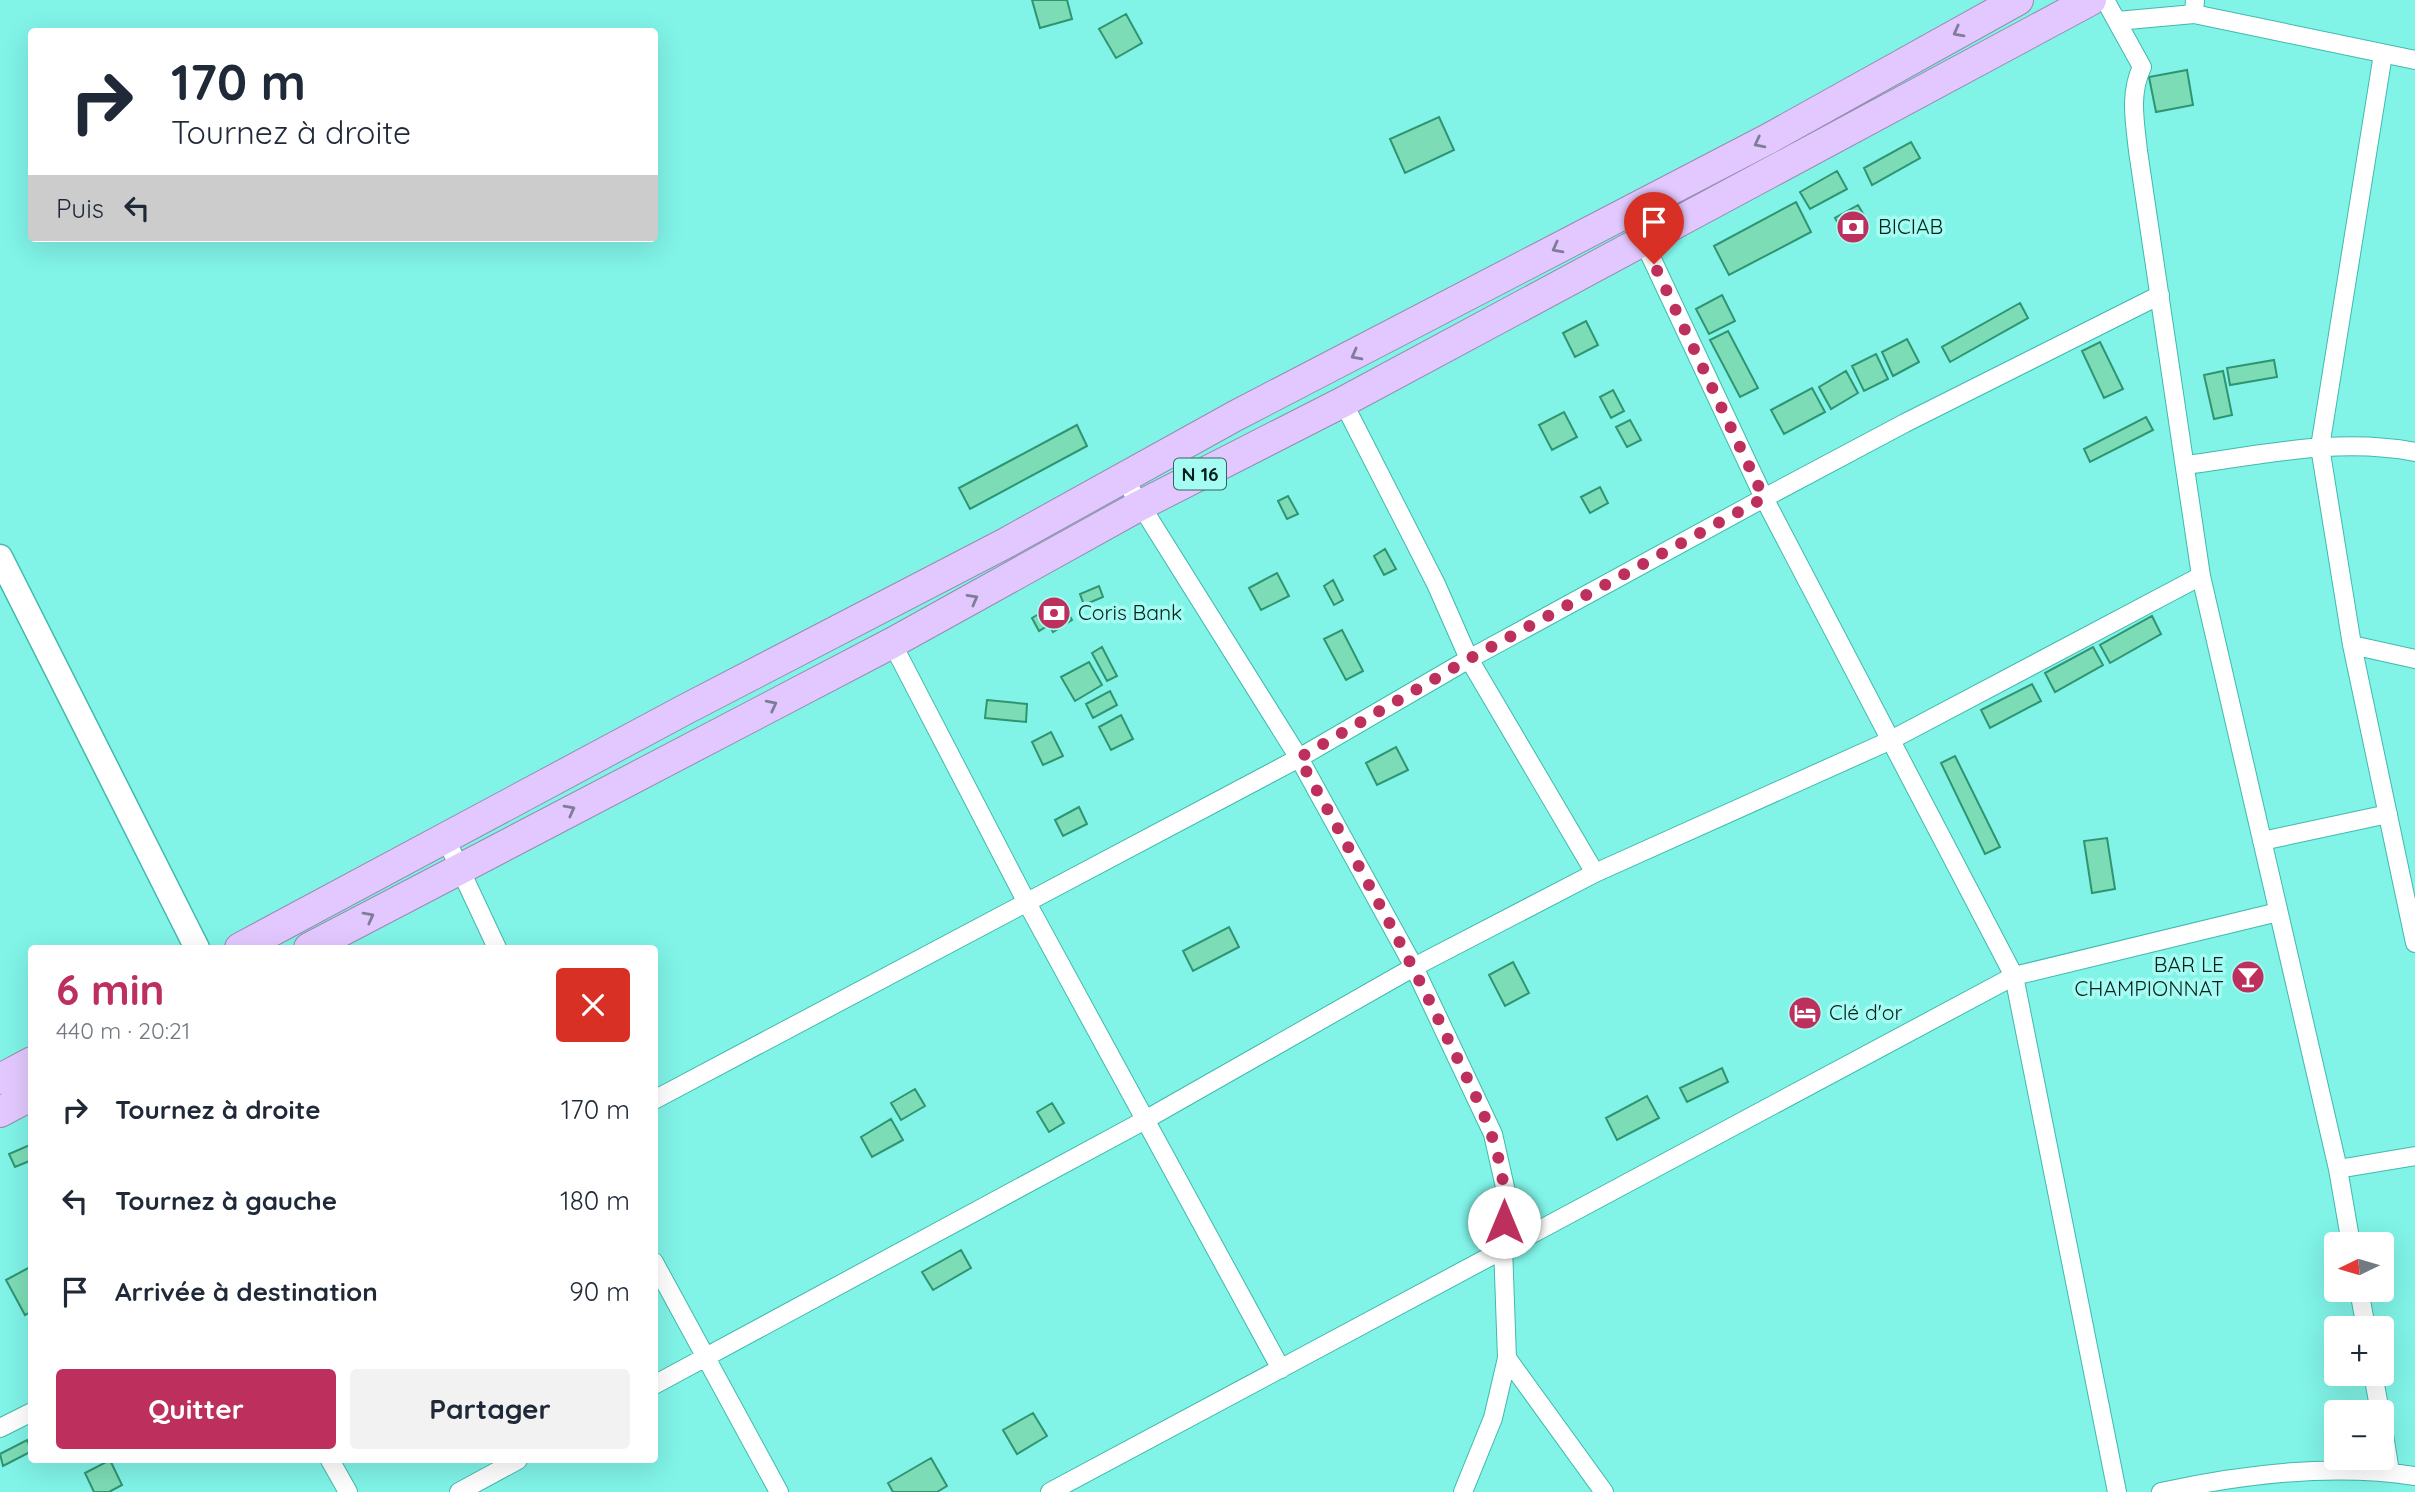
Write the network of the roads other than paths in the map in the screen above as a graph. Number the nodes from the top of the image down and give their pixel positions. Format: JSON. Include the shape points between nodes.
{"nodes":[{"id":1,"x":2018,"y":0,"type":"edge"},
{"id":2,"x":2091,"y":0,"type":"edge"},
{"id":3,"x":2105,"y":0,"type":"edge"},
{"id":4,"x":2195,"y":7,"type":"edge"},
{"id":5,"x":2117,"y":21,"type":"junction"},
{"id":6,"x":2383,"y":54,"type":"junction"},
{"id":7,"x":2415,"y":60,"type":"edge"},
{"id":8,"x":1626,"y":211,"type":"junction"},
{"id":9,"x":1643,"y":240,"type":"junction"},
{"id":10,"x":2160,"y":295,"type":"junction"},
{"id":11,"x":1343,"y":402,"type":"junction"},
{"id":12,"x":2320,"y":447,"type":"junction"},
{"id":13,"x":2415,"y":452,"type":"edge"},
{"id":14,"x":2186,"y":465,"type":"junction"},
{"id":15,"x":1123,"y":477,"type":"junction"},
{"id":16,"x":1764,"y":498,"type":"junction"},
{"id":17,"x":1139,"y":506,"type":"junction"},
{"id":18,"x":0,"y":557,"type":"edge"},
{"id":19,"x":2201,"y":576,"type":"junction"},
{"id":20,"x":891,"y":643,"type":"junction"},
{"id":21,"x":2352,"y":645,"type":"junction"},
{"id":22,"x":1469,"y":659,"type":"junction"},
{"id":23,"x":2415,"y":659,"type":"edge"},
{"id":24,"x":1889,"y":741,"type":"junction"},
{"id":25,"x":1299,"y":758,"type":"junction"},
{"id":26,"x":2388,"y":814,"type":"junction"},
{"id":27,"x":445,"y":837,"type":"junction"},
{"id":28,"x":2262,"y":841,"type":"junction"},
{"id":29,"x":460,"y":869,"type":"junction"},
{"id":30,"x":1595,"y":873,"type":"junction"},
{"id":31,"x":1026,"y":901,"type":"junction"},
{"id":32,"x":2278,"y":912,"type":"junction"},
{"id":33,"x":2412,"y":915,"type":"edge"},
{"id":34,"x":2415,"y":943,"type":"edge"},
{"id":35,"x":195,"y":945,"type":"edge"},
{"id":36,"x":246,"y":945,"type":"edge"},
{"id":37,"x":315,"y":945,"type":"edge"},
{"id":38,"x":496,"y":945,"type":"edge"},
{"id":39,"x":1414,"y":967,"type":"junction"},
{"id":40,"x":2014,"y":975,"type":"junction"},
{"id":41,"x":28,"y":1064,"type":"edge"},
{"id":42,"x":0,"y":1079,"type":"edge"},
{"id":43,"x":28,"y":1097,"type":"edge"},
{"id":44,"x":658,"y":1098,"type":"edge"},
{"id":45,"x":0,"y":1112,"type":"edge"},
{"id":46,"x":1145,"y":1120,"type":"junction"},
{"id":47,"x":2415,"y":1156,"type":"edge"},
{"id":48,"x":2338,"y":1169,"type":"junction"},
{"id":49,"x":2349,"y":1232,"type":"edge"},
{"id":50,"x":1503,"y":1247,"type":"junction"},
{"id":51,"x":658,"y":1269,"type":"edge"},
{"id":52,"x":706,"y":1357,"type":"junction"},
{"id":53,"x":1507,"y":1358,"type":"junction"},
{"id":54,"x":1280,"y":1369,"type":"junction"},
{"id":55,"x":658,"y":1383,"type":"edge"},
{"id":56,"x":28,"y":1414,"type":"edge"},
{"id":57,"x":0,"y":1428,"type":"edge"},
{"id":58,"x":332,"y":1463,"type":"edge"},
{"id":59,"x":512,"y":1463,"type":"edge"},
{"id":60,"x":2390,"y":1472,"type":"joint"},
{"id":61,"x":2415,"y":1476,"type":"edge"},
{"id":62,"x":348,"y":1492,"type":"edge"},
{"id":63,"x":459,"y":1492,"type":"edge"},
{"id":64,"x":779,"y":1492,"type":"edge"},
{"id":65,"x":1050,"y":1492,"type":"edge"},
{"id":66,"x":1463,"y":1492,"type":"edge"},
{"id":67,"x":1604,"y":1492,"type":"edge"},
{"id":68,"x":2117,"y":1492,"type":"edge"},
{"id":69,"x":2161,"y":1492,"type":"edge"}],
"edges":[{"from":1,"to":8,"type":"highway","number":"N 16","one_way":true},
{"from":2,"to":9,"type":"highway","number":"N 16"},
{"from":3,"to":5,"type":"street"},
{"from":4,"to":5,"type":"street"},
{"from":4,"to":6,"type":"street"},
{"from":5,"to":10,"type":"street","via":[[2142,66],[2134,102]]},
{"from":6,"to":7,"type":"street"},
{"from":6,"to":12,"type":"street"},
{"from":8,"to":9,"type":"street"},
{"from":8,"to":15,"type":"highway","number":"N 16","one_way":true},
{"from":9,"to":11,"type":"highway","number":"N 16"},
{"from":9,"to":16,"type":"street"},
{"from":10,"to":14,"type":"street"},
{"from":10,"to":16,"type":"street"},
{"from":11,"to":17,"type":"highway","number":"N 16"},
{"from":11,"to":22,"type":"street"},
{"from":12,"to":13,"type":"street"},
{"from":12,"to":14,"type":"street"},
{"from":12,"to":21,"type":"street"},
{"from":14,"to":19,"type":"street"},
{"from":15,"to":17,"type":"street"},
{"from":15,"to":27,"type":"highway","number":"N 16"},
{"from":16,"to":22,"type":"street"},
{"from":16,"to":24,"type":"street"},
{"from":20,"to":17,"type":"highway","number":"N 16","one_way":true},
{"from":17,"to":25,"type":"street"},
{"from":18,"to":35,"type":"street"},
{"from":19,"to":24,"type":"street"},
{"from":19,"to":28,"type":"street"},
{"from":29,"to":20,"type":"highway","number":"N 16","one_way":true},
{"from":20,"to":31,"type":"street"},
{"from":21,"to":23,"type":"street"},
{"from":21,"to":26,"type":"street"},
{"from":22,"to":25,"type":"street"},
{"from":22,"to":30,"type":"street"},
{"from":24,"to":30,"type":"street"},
{"from":24,"to":40,"type":"street"},
{"from":25,"to":31,"type":"street"},
{"from":25,"to":39,"type":"street"},
{"from":26,"to":28,"type":"street"},
{"from":26,"to":33,"type":"street"},
{"from":27,"to":29,"type":"street"},
{"from":27,"to":36,"type":"highway","number":"N 16"},
{"from":28,"to":32,"type":"street"},
{"from":37,"to":29,"type":"highway","number":"N 16","one_way":true},
{"from":29,"to":38,"type":"street"},
{"from":30,"to":39,"type":"street"},
{"from":31,"to":44,"type":"street"},
{"from":31,"to":46,"type":"street"},
{"from":32,"to":40,"type":"street"},
{"from":32,"to":48,"type":"street"},
{"from":33,"to":34,"type":"street"},
{"from":39,"to":46,"type":"street"},
{"from":39,"to":50,"type":"street","via":[[1493,1134],[1507,1196]]},
{"from":40,"to":50,"type":"street"},
{"from":40,"to":68,"type":"street"},
{"from":41,"to":42,"type":"highway"},
{"from":43,"to":45,"type":"highway"},
{"from":46,"to":52,"type":"street"},
{"from":46,"to":54,"type":"street"},
{"from":47,"to":48,"type":"street"},
{"from":48,"to":49,"type":"street"},
{"from":50,"to":53,"type":"street"},
{"from":50,"to":54,"type":"street"},
{"from":51,"to":52,"type":"street"},
{"from":52,"to":55,"type":"street"},
{"from":52,"to":64,"type":"street"},
{"from":53,"to":66,"type":"street","via":[[1493,1418]]},
{"from":53,"to":67,"type":"street"},
{"from":54,"to":65,"type":"street"},
{"from":56,"to":57,"type":"street"},
{"from":58,"to":62,"type":"street"},
{"from":59,"to":63,"type":"street"},
{"from":60,"to":61,"type":"street"},
{"from":60,"to":69,"type":"street","via":[[2292,1472]]}]}
